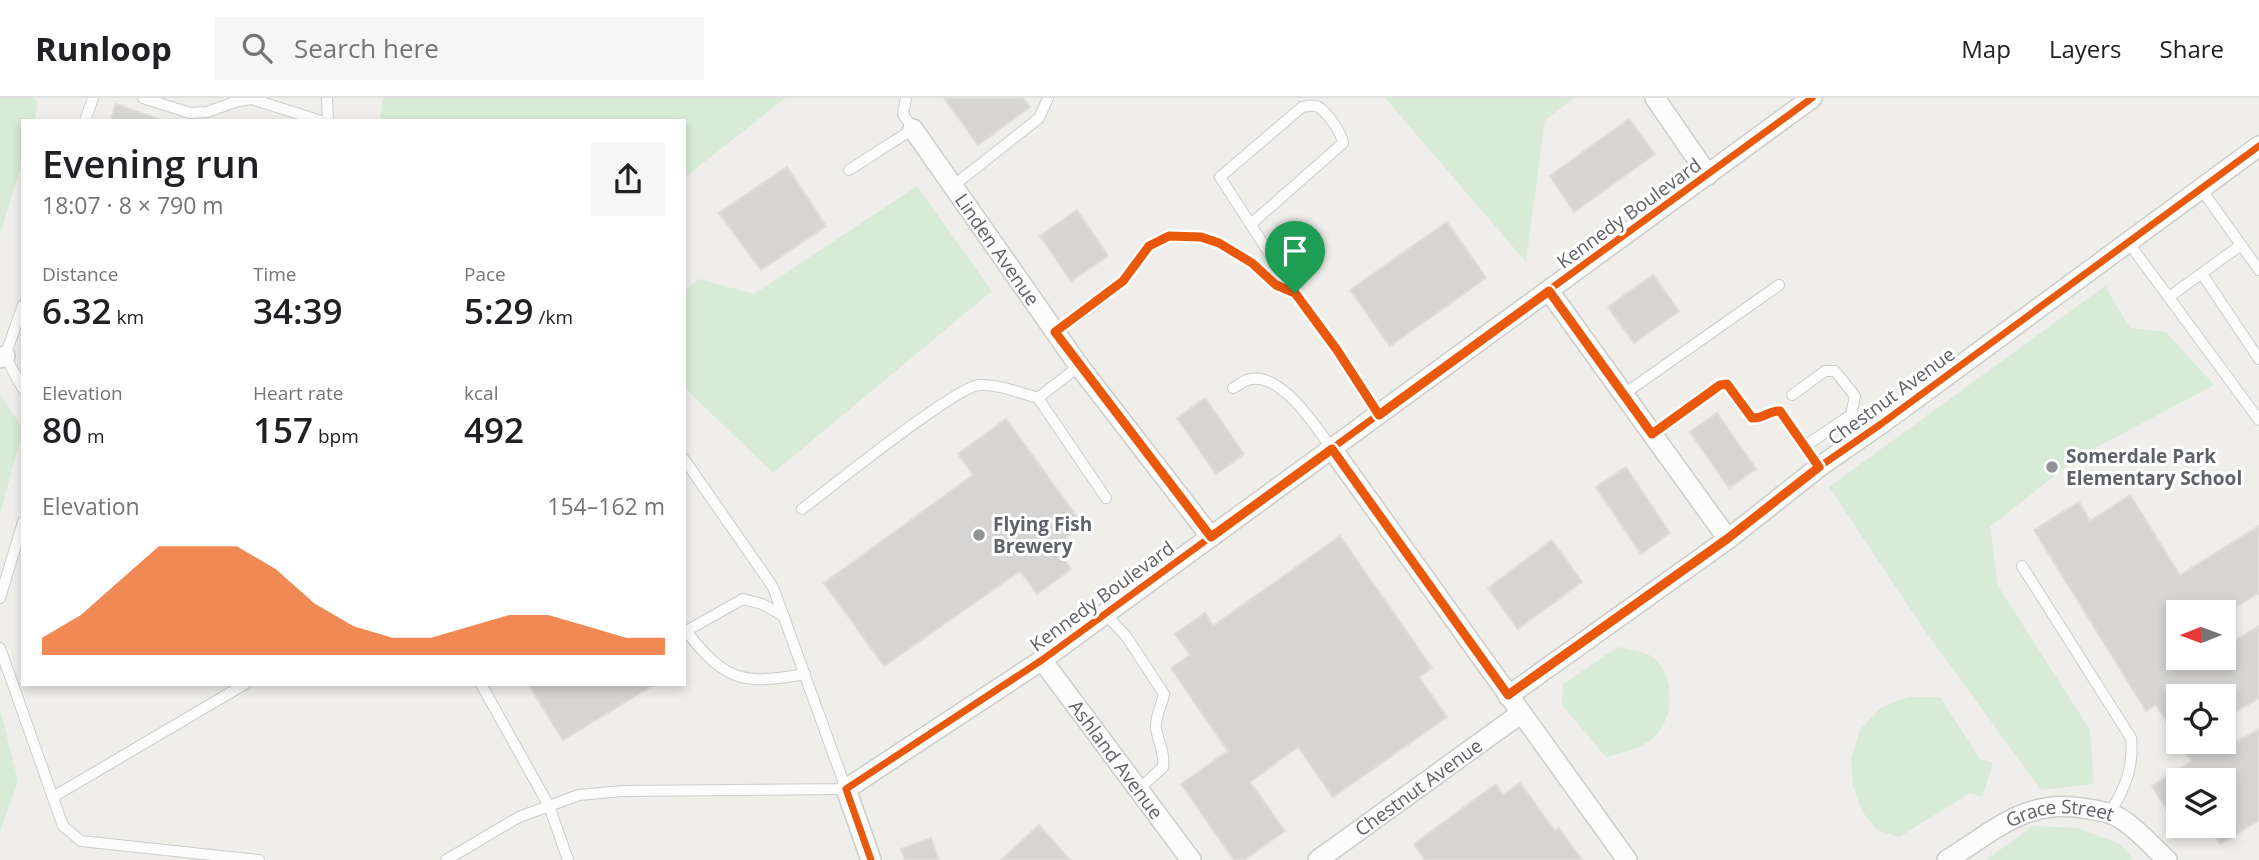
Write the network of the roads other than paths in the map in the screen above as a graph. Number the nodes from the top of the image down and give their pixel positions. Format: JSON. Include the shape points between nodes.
{"nodes":[{"id":1,"x":93,"y":98,"type":"edge"},
{"id":2,"x":143,"y":98,"type":"edge"},
{"id":3,"x":327,"y":98,"type":"edge"},
{"id":4,"x":906,"y":98,"type":"edge"},
{"id":5,"x":1048,"y":98,"type":"edge"},
{"id":6,"x":1655,"y":98,"type":"edge"},
{"id":7,"x":1812,"y":98,"type":"edge"},
{"id":8,"x":86,"y":119,"type":"edge"},
{"id":9,"x":315,"y":119,"type":"edge"},
{"id":10,"x":328,"y":119,"type":"edge"},
{"id":11,"x":913,"y":129,"type":"junction"},
{"id":12,"x":2259,"y":146,"type":"edge"},
{"id":13,"x":849,"y":170,"type":"dead end"},
{"id":14,"x":1708,"y":175,"type":"junction"},
{"id":15,"x":953,"y":186,"type":"junction"},
{"id":16,"x":2201,"y":189,"type":"junction"},
{"id":17,"x":1251,"y":224,"type":"junction"},
{"id":18,"x":2128,"y":242,"type":"junction"},
{"id":19,"x":2241,"y":245,"type":"junction"},
{"id":20,"x":2259,"y":270,"type":"edge"},
{"id":21,"x":2202,"y":274,"type":"junction"},
{"id":22,"x":1779,"y":285,"type":"dead end"},
{"id":23,"x":1549,"y":291,"type":"junction"},
{"id":24,"x":1295,"y":293,"type":"junction"},
{"id":25,"x":2169,"y":298,"type":"junction"},
{"id":26,"x":21,"y":310,"type":"edge"},
{"id":27,"x":1055,"y":332,"type":"junction"},
{"id":28,"x":3,"y":357,"type":"edge"},
{"id":29,"x":2259,"y":359,"type":"edge"},
{"id":30,"x":1079,"y":366,"type":"junction"},
{"id":31,"x":21,"y":386,"type":"edge"},
{"id":32,"x":1233,"y":388,"type":"dead end"},
{"id":33,"x":1623,"y":394,"type":"junction"},
{"id":34,"x":1792,"y":395,"type":"dead end"},
{"id":35,"x":1038,"y":398,"type":"junction"},
{"id":36,"x":1379,"y":415,"type":"junction"},
{"id":37,"x":2259,"y":420,"type":"edge"},
{"id":38,"x":1652,"y":434,"type":"junction"},
{"id":39,"x":1805,"y":446,"type":"junction"},
{"id":40,"x":1332,"y":449,"type":"junction"},
{"id":41,"x":686,"y":462,"type":"edge"},
{"id":42,"x":1819,"y":467,"type":"junction"},
{"id":43,"x":1106,"y":498,"type":"dead end"},
{"id":44,"x":802,"y":509,"type":"dead end"},
{"id":45,"x":21,"y":529,"type":"edge"},
{"id":46,"x":1211,"y":537,"type":"junction"},
{"id":47,"x":1727,"y":539,"type":"junction"},
{"id":48,"x":2022,"y":565,"type":"dead end"},
{"id":49,"x":0,"y":598,"type":"edge"},
{"id":50,"x":1105,"y":614,"type":"junction"},
{"id":51,"x":784,"y":616,"type":"junction"},
{"id":52,"x":686,"y":630,"type":"edge"},
{"id":53,"x":686,"y":632,"type":"edge"},
{"id":54,"x":0,"y":648,"type":"edge"},
{"id":55,"x":1042,"y":660,"type":"junction"},
{"id":56,"x":805,"y":674,"type":"junction"},
{"id":57,"x":242,"y":686,"type":"edge"},
{"id":58,"x":482,"y":686,"type":"edge"},
{"id":59,"x":1508,"y":695,"type":"junction"},
{"id":60,"x":1520,"y":714,"type":"junction"},
{"id":61,"x":846,"y":789,"type":"junction"},
{"id":62,"x":1138,"y":790,"type":"junction"},
{"id":63,"x":53,"y":797,"type":"junction"},
{"id":64,"x":549,"y":806,"type":"junction"},
{"id":65,"x":2110,"y":813,"type":"junction"},
{"id":66,"x":259,"y":860,"type":"edge"},
{"id":67,"x":446,"y":860,"type":"edge"},
{"id":68,"x":568,"y":860,"type":"edge"},
{"id":69,"x":871,"y":860,"type":"edge"},
{"id":70,"x":1191,"y":860,"type":"edge"},
{"id":71,"x":1318,"y":860,"type":"edge"},
{"id":72,"x":1628,"y":860,"type":"edge"},
{"id":73,"x":1947,"y":860,"type":"edge"},
{"id":74,"x":2167,"y":860,"type":"edge"}],
"edges":[{"from":1,"to":8,"type":"lane"},
{"from":2,"to":9,"type":"lane","via":[[190,113],[252,99]]},
{"from":3,"to":10,"type":"lane"},
{"from":4,"to":11,"type":"lane","via":[[903,114]]},
{"from":5,"to":15,"type":"lane","via":[[1039,118]]},
{"from":6,"to":14,"type":"street"},
{"from":7,"to":14,"type":"street","name":"Kennedy Boulevard"},
{"from":11,"to":13,"type":"lane"},
{"from":11,"to":15,"type":"street","name":"Linden Avenue"},
{"from":12,"to":16,"type":"street","name":"Chestnut Avenue"},
{"from":14,"to":23,"type":"street","name":"Kennedy Boulevard"},
{"from":15,"to":27,"type":"street","name":"Linden Avenue"},
{"from":16,"to":18,"type":"street","name":"Chestnut Avenue"},
{"from":16,"to":19,"type":"lane"},
{"from":17,"to":17,"type":"lane","via":[[1343,143],[1319,107],[1302,107],[1220,177]]},
{"from":17,"to":24,"type":"lane"},
{"from":18,"to":25,"type":"lane"},
{"from":18,"to":42,"type":"street","name":"Chestnut Avenue"},
{"from":19,"to":20,"type":"lane"},
{"from":19,"to":21,"type":"lane"},
{"from":21,"to":25,"type":"lane"},
{"from":21,"to":29,"type":"lane"},
{"from":22,"to":33,"type":"lane"},
{"from":23,"to":33,"type":"street"},
{"from":23,"to":36,"type":"street","name":"Kennedy Boulevard"},
{"from":24,"to":27,"type":"lane","via":[[1276,285],[1219,243],[1169,236],[1149,246],[1123,281]]},
{"from":24,"to":36,"type":"lane"},
{"from":25,"to":37,"type":"lane"},
{"from":26,"to":28,"type":"lane"},
{"from":27,"to":30,"type":"street","name":"Linden Avenue"},
{"from":28,"to":31,"type":"lane"},
{"from":30,"to":35,"type":"lane"},
{"from":30,"to":46,"type":"street","name":"Linden Avenue"},
{"from":32,"to":40,"type":"lane","via":[[1250,379],[1272,383],[1295,400]]},
{"from":33,"to":38,"type":"street"},
{"from":34,"to":39,"type":"lane","via":[[1825,371],[1835,371],[1855,396],[1851,415]]},
{"from":35,"to":43,"type":"lane"},
{"from":35,"to":44,"type":"lane","via":[[981,385],[969,387]]},
{"from":36,"to":40,"type":"street","name":"Kennedy Boulevard"},
{"from":38,"to":39,"type":"lane","via":[[1727,384],[1752,418],[1780,411]]},
{"from":38,"to":47,"type":"street"},
{"from":39,"to":42,"type":"lane"},
{"from":40,"to":46,"type":"street","name":"Kennedy Boulevard"},
{"from":40,"to":59,"type":"street"},
{"from":41,"to":51,"type":"lane","via":[[773,587]]},
{"from":42,"to":47,"type":"street","name":"Chestnut Avenue"},
{"from":45,"to":49,"type":"lane"},
{"from":46,"to":50,"type":"street","name":"Kennedy Boulevard"},
{"from":47,"to":59,"type":"street","name":"Chestnut Avenue"},
{"from":48,"to":65,"type":"lane","via":[[2131,738],[2131,769]]},
{"from":50,"to":55,"type":"street","name":"Kennedy Boulevard"},
{"from":50,"to":62,"type":"lane","via":[[1126,636],[1164,694],[1156,729],[1163,767]]},
{"from":51,"to":52,"type":"lane","via":[[743,599]]},
{"from":51,"to":56,"type":"lane"},
{"from":53,"to":56,"type":"lane","via":[[723,670],[741,679]]},
{"from":54,"to":63,"type":"lane"},
{"from":55,"to":61,"type":"street","name":"Kennedy Boulevard"},
{"from":55,"to":62,"type":"street","name":"Ashland Avenue"},
{"from":56,"to":61,"type":"lane"},
{"from":57,"to":63,"type":"lane"},
{"from":58,"to":64,"type":"lane"},
{"from":59,"to":60,"type":"street"},
{"from":60,"to":71,"type":"street","name":"Chestnut Avenue"},
{"from":60,"to":72,"type":"street"},
{"from":61,"to":64,"type":"lane","via":[[622,791],[579,795]]},
{"from":61,"to":69,"type":"street"},
{"from":62,"to":70,"type":"street","name":"Ashland Avenue"},
{"from":63,"to":66,"type":"lane","via":[[63,826],[81,841]]},
{"from":64,"to":67,"type":"lane","via":[[519,817]]},
{"from":64,"to":68,"type":"lane"},
{"from":65,"to":73,"type":"street","name":"Grace Street","via":[[2069,805],[2038,807]]},
{"from":65,"to":74,"type":"street","name":"Grace Street"}]}
